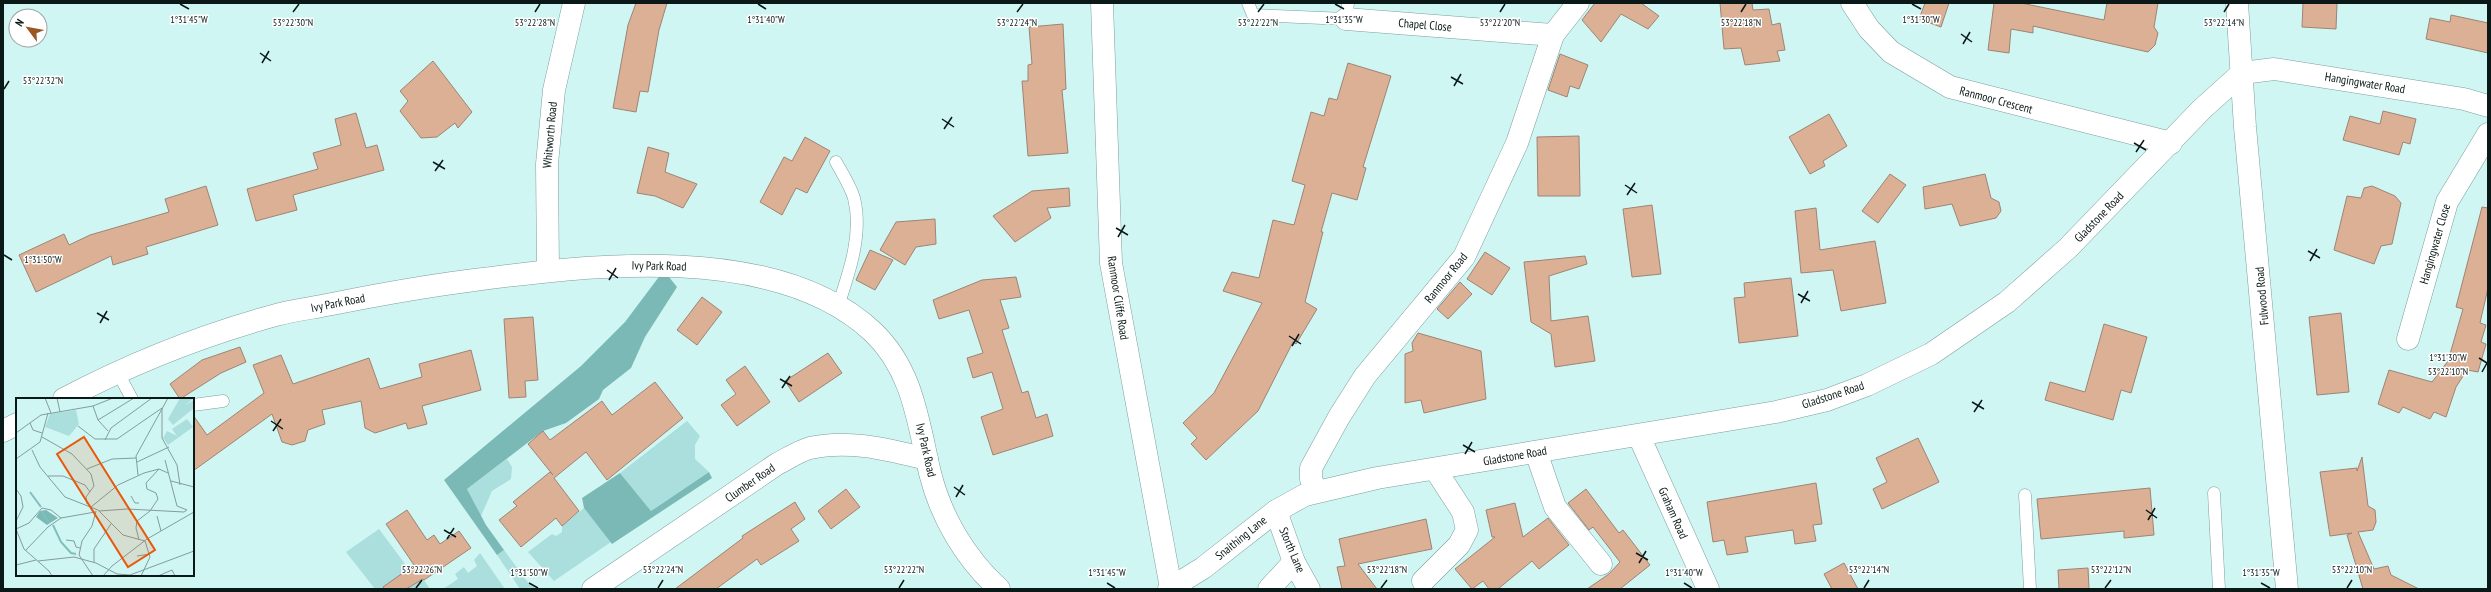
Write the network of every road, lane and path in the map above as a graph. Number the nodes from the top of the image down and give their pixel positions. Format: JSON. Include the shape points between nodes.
{"nodes":[{"id":1,"x":574,"y":3,"type":"edge"},
{"id":2,"x":1102,"y":3,"type":"edge"},
{"id":3,"x":1248,"y":3,"type":"edge"},
{"id":4,"x":1578,"y":3,"type":"edge"},
{"id":5,"x":1852,"y":3,"type":"edge"},
{"id":6,"x":2237,"y":3,"type":"edge"},
{"id":7,"x":1347,"y":11,"type":"edge"},
{"id":8,"x":1553,"y":35,"type":"junction"},
{"id":9,"x":2242,"y":72,"type":"junction"},
{"id":10,"x":2488,"y":106,"type":"edge"},
{"id":11,"x":2488,"y":134,"type":"edge"},
{"id":12,"x":2171,"y":143,"type":"junction"},
{"id":13,"x":836,"y":162,"type":"dead end"},
{"id":14,"x":548,"y":270,"type":"junction"},
{"id":15,"x":838,"y":306,"type":"junction"},
{"id":16,"x":2408,"y":339,"type":"dead end"},
{"id":17,"x":118,"y":373,"type":"junction"},
{"id":18,"x":66,"y":398,"type":"edge"},
{"id":19,"x":131,"y":398,"type":"edge"},
{"id":20,"x":223,"y":401,"type":"dead end"},
{"id":21,"x":194,"y":405,"type":"edge"},
{"id":22,"x":16,"y":424,"type":"edge"},
{"id":23,"x":3,"y":431,"type":"edge"},
{"id":24,"x":1639,"y":436,"type":"junction"},
{"id":25,"x":1536,"y":452,"type":"junction"},
{"id":26,"x":928,"y":459,"type":"junction"},
{"id":27,"x":1435,"y":469,"type":"junction"},
{"id":28,"x":1316,"y":492,"type":"junction"},
{"id":29,"x":2214,"y":493,"type":"dead end"},
{"id":30,"x":2025,"y":495,"type":"dead end"},
{"id":31,"x":1276,"y":511,"type":"junction"},
{"id":32,"x":1294,"y":562,"type":"junction"},
{"id":33,"x":1601,"y":564,"type":"dead end"},
{"id":34,"x":1423,"y":581,"type":"dead end"},
{"id":35,"x":2285,"y":588,"type":"edge"},
{"id":36,"x":593,"y":589,"type":"edge"},
{"id":37,"x":999,"y":589,"type":"edge"},
{"id":38,"x":1170,"y":589,"type":"edge"},
{"id":39,"x":1269,"y":589,"type":"edge"},
{"id":40,"x":1309,"y":589,"type":"edge"},
{"id":41,"x":1708,"y":589,"type":"edge"},
{"id":42,"x":2030,"y":589,"type":"edge"},
{"id":43,"x":2219,"y":589,"type":"edge"}],
"edges":[{"from":1,"to":14,"type":"street","name":"Whitworth Road","via":[[554,90],[547,164]]},
{"from":2,"to":38,"type":"street","name":"Ranmoor Cliffe Road","via":[[1111,263]]},
{"from":3,"to":7,"type":"lane","via":[[1253,15]]},
{"from":4,"to":8,"type":"street","name":"Ranmoor Road"},
{"from":5,"to":12,"type":"street","name":"Ranmoor Crescent","via":[[1870,29],[1891,52],[1950,87]]},
{"from":6,"to":9,"type":"street","name":"Fulwood Road"},
{"from":7,"to":8,"type":"street","name":"Chapel Close"},
{"from":8,"to":28,"type":"street","name":"Ranmoor Road","via":[[1518,144],[1474,240],[1464,257],[1365,376],[1339,417],[1310,468]]},
{"from":9,"to":10,"type":"street","name":"Hangingwater Road","via":[[2274,69],[2464,99]]},
{"from":9,"to":12,"type":"street","name":"Gladstone Road","via":[[2202,109]]},
{"from":9,"to":35,"type":"street","name":"Fulwood Road"},
{"from":11,"to":16,"type":"street","name":"Hangingwater Close","via":[[2447,202]]},
{"from":12,"to":24,"type":"street","name":"Gladstone Road","via":[[2068,248],[2007,302],[1931,354],[1867,385],[1827,400],[1776,412]]},
{"from":13,"to":15,"type":"lane","via":[[854,198],[856,221],[852,264]]},
{"from":14,"to":15,"type":"street","name":"Ivy Park Road","via":[[661,264],[709,268],[784,284]]},
{"from":14,"to":17,"type":"street","name":"Ivy Park Road","via":[[411,288],[276,315],[156,355]]},
{"from":15,"to":26,"type":"street","name":"Ivy Park Road","via":[[872,331],[895,358],[914,400]]},
{"from":17,"to":18,"type":"street","name":"Ivy Park Road"},
{"from":17,"to":19,"type":"lane"},
{"from":20,"to":21,"type":"lane"},
{"from":22,"to":23,"type":"street"},
{"from":24,"to":25,"type":"street","name":"Gladstone Road"},
{"from":24,"to":41,"type":"street","name":"Graham Road"},
{"from":25,"to":27,"type":"street","name":"Gladstone Road"},
{"from":25,"to":33,"type":"street","via":[[1555,507]]},
{"from":26,"to":36,"type":"street","name":"Clumber Road","via":[[881,448],[840,443],[808,448],[777,464]]},
{"from":26,"to":37,"type":"street","name":"Ivy Park Road","via":[[938,497],[952,528],[972,560]]},
{"from":27,"to":28,"type":"street","name":"Gladstone Road"},
{"from":27,"to":34,"type":"street","via":[[1464,512],[1467,530],[1459,545]]},
{"from":28,"to":31,"type":"street","name":"Snaithing Lane","via":[[1292,501]]},
{"from":29,"to":43,"type":"lane"},
{"from":30,"to":42,"type":"lane"},
{"from":31,"to":32,"type":"street","name":"Storth Lane"},
{"from":31,"to":38,"type":"street","name":"Snaithing Lane","via":[[1225,552]]},
{"from":32,"to":39,"type":"street"},
{"from":32,"to":40,"type":"street","name":"Storth Lane"}]}
